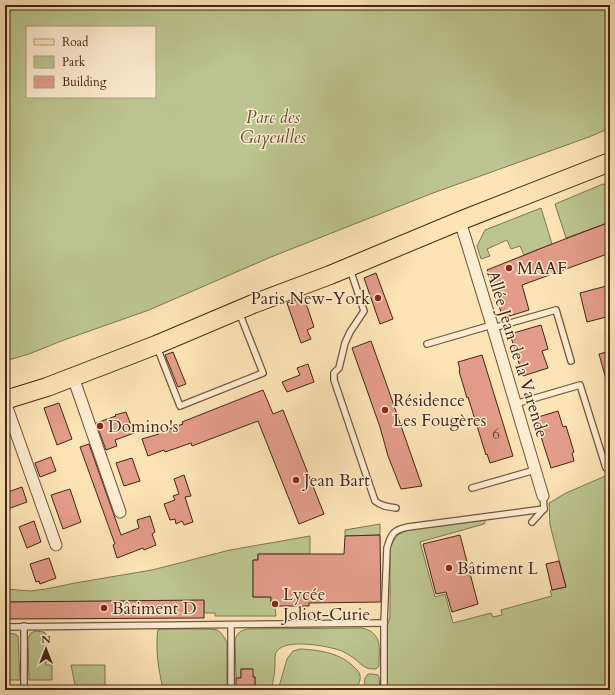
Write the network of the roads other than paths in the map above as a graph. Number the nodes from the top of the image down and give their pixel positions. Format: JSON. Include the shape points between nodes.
{"nodes":[{"id":1,"x":610,"y":162,"type":"edge"},
{"id":2,"x":462,"y":220,"type":"junction"},
{"id":3,"x":350,"y":267,"type":"junction"},
{"id":4,"x":238,"y":310,"type":"junction"},
{"id":5,"x":493,"y":326,"type":"junction"},
{"id":6,"x":427,"y":344,"type":"dead end"},
{"id":7,"x":156,"y":345,"type":"junction"},
{"id":8,"x":571,"y":361,"type":"dead end"},
{"id":9,"x":73,"y":377,"type":"junction"},
{"id":10,"x":5,"y":401,"type":"edge"},
{"id":11,"x":515,"y":404,"type":"junction"},
{"id":12,"x":606,"y":468,"type":"dead end"},
{"id":13,"x":535,"y":470,"type":"junction"},
{"id":14,"x":472,"y":488,"type":"dead end"},
{"id":15,"x":543,"y":496,"type":"joint"},
{"id":16,"x":396,"y":508,"type":"dead end"},
{"id":17,"x":544,"y":508,"type":"junction"},
{"id":18,"x":120,"y":512,"type":"dead end"},
{"id":19,"x":532,"y":522,"type":"dead end"},
{"id":20,"x":56,"y":545,"type":"dead end"},
{"id":21,"x":384,"y":623,"type":"junction"},
{"id":22,"x":231,"y":625,"type":"junction"},
{"id":23,"x":5,"y":626,"type":"edge"},
{"id":24,"x":24,"y":626,"type":"junction"},
{"id":25,"x":24,"y":690,"type":"edge"},
{"id":26,"x":231,"y":690,"type":"edge"},
{"id":27,"x":384,"y":690,"type":"edge"}],
"edges":[{"from":1,"to":2,"type":"main road"},
{"from":2,"to":3,"type":"main road"},
{"from":2,"to":5,"type":"street","name":"Allée Jean de la Varende","via":[[462,228]]},
{"from":3,"to":4,"type":"main road"},
{"from":3,"to":16,"type":"lane","via":[[364,311],[345,343],[334,380],[375,501],[386,507]]},
{"from":4,"to":7,"type":"main road"},
{"from":4,"to":7,"type":"lane","via":[[263,373],[180,406]]},
{"from":5,"to":6,"type":"lane"},
{"from":5,"to":8,"type":"lane","via":[[556,310]]},
{"from":5,"to":11,"type":"street","name":"Allée Jean de la Varende"},
{"from":7,"to":9,"type":"main road"},
{"from":9,"to":10,"type":"main road"},
{"from":9,"to":18,"type":"street"},
{"from":10,"to":20,"type":"street"},
{"from":11,"to":12,"type":"lane","via":[[580,384]]},
{"from":11,"to":13,"type":"street","name":"Allée Jean de la Varende"},
{"from":13,"to":14,"type":"lane"},
{"from":13,"to":15,"type":"street","name":"Allée Jean de la Varende"},
{"from":15,"to":17,"type":"lane"},
{"from":17,"to":19,"type":"lane"},
{"from":17,"to":21,"type":"lane","via":[[394,531],[387,548]]},
{"from":21,"to":22,"type":"lane"},
{"from":21,"to":27,"type":"lane"},
{"from":22,"to":24,"type":"lane"},
{"from":22,"to":26,"type":"lane"},
{"from":23,"to":24,"type":"lane"},
{"from":24,"to":25,"type":"lane"}]}
